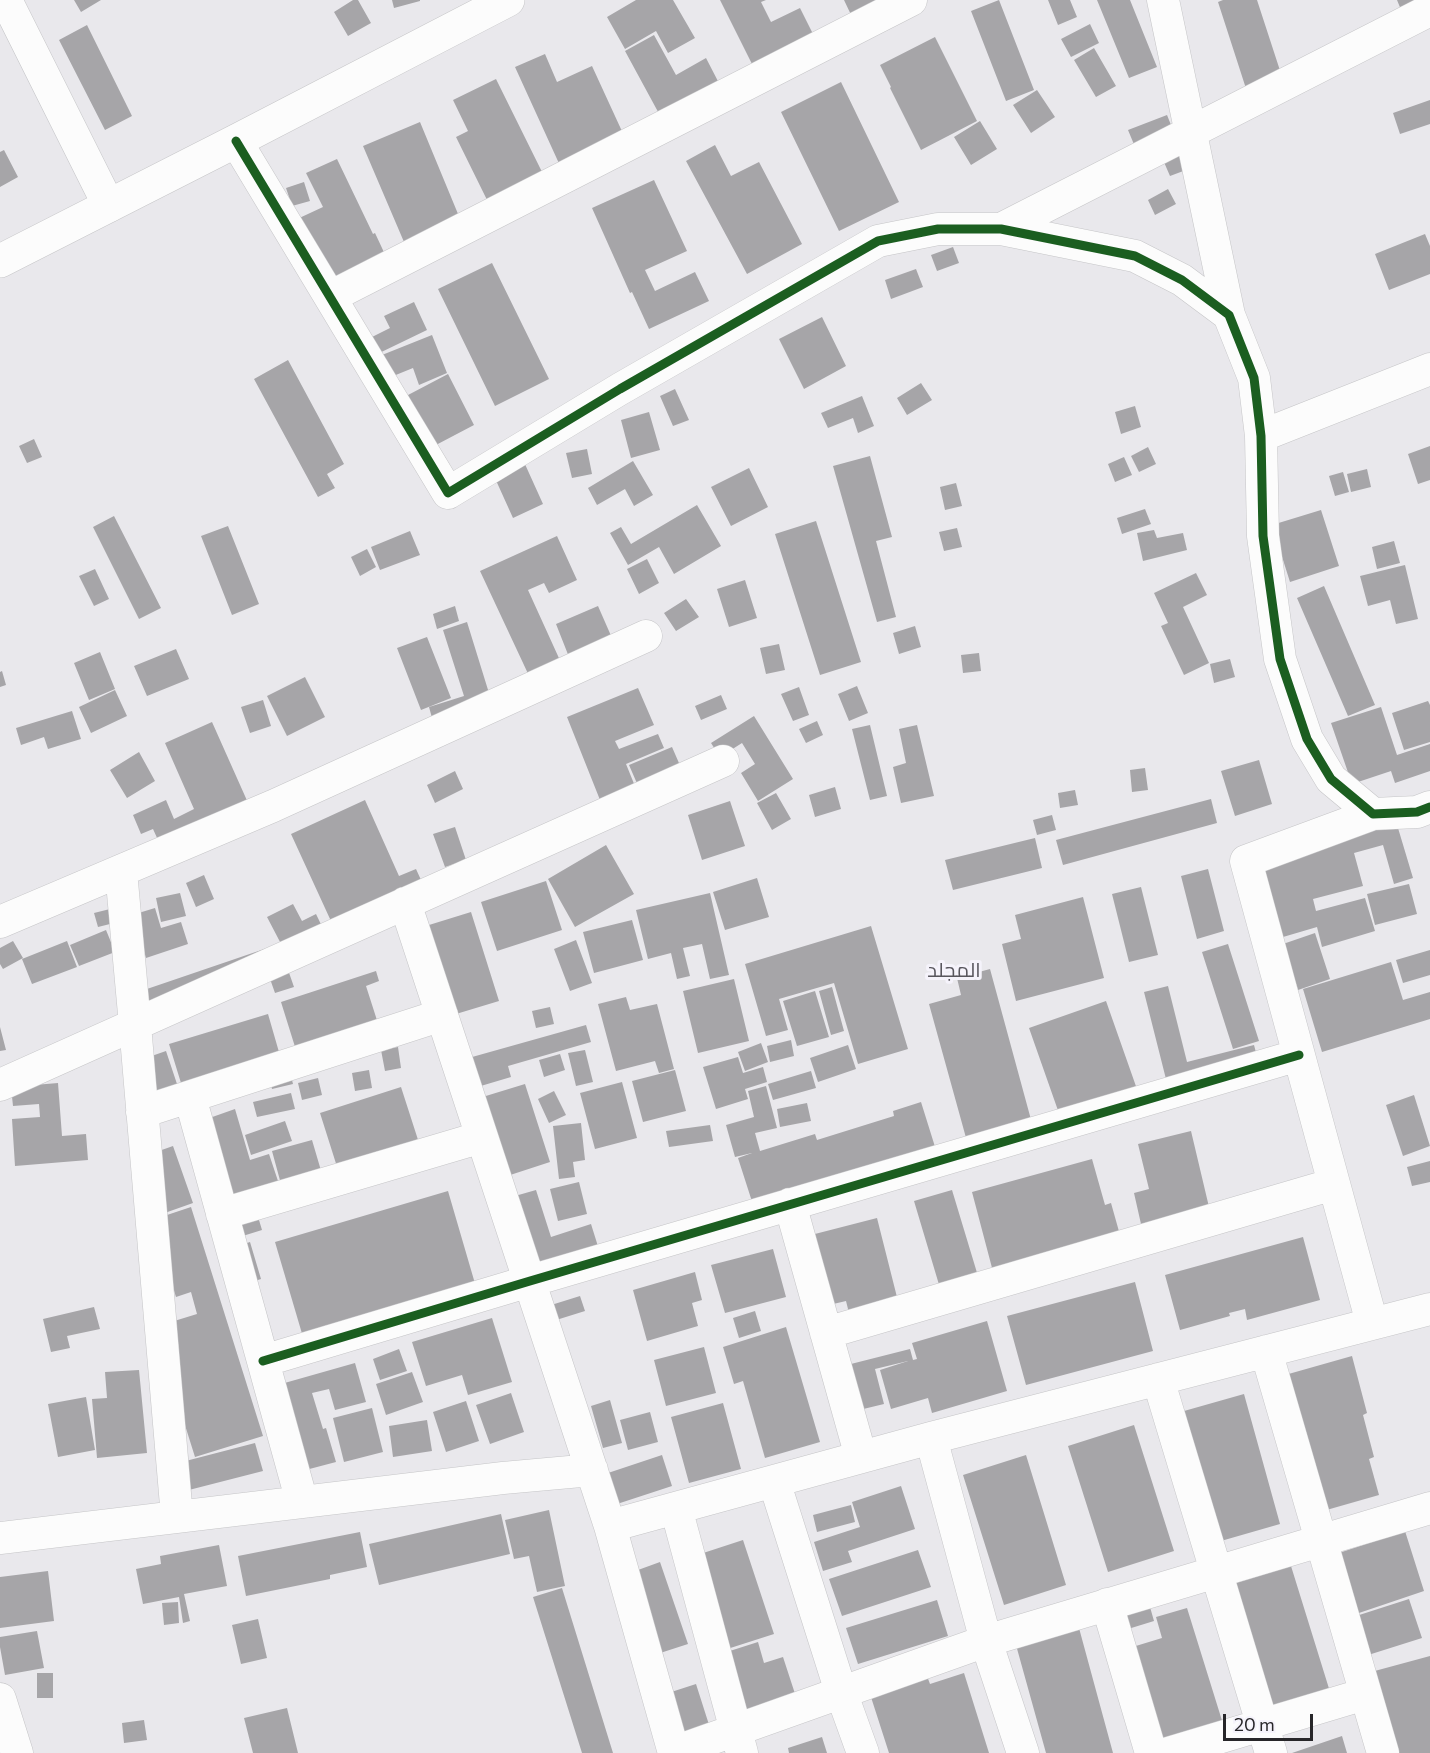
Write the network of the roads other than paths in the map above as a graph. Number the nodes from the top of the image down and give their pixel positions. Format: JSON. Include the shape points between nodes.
{"nodes":[{"id":1,"x":6,"y":0,"type":"edge"},
{"id":2,"x":508,"y":0,"type":"edge"},
{"id":3,"x":911,"y":0,"type":"edge"},
{"id":4,"x":1163,"y":0,"type":"edge"},
{"id":5,"x":1430,"y":10,"type":"edge"},
{"id":6,"x":1191,"y":132,"type":"junction"},
{"id":7,"x":236,"y":141,"type":"junction"},
{"id":8,"x":109,"y":206,"type":"junction"},
{"id":9,"x":1001,"y":229,"type":"junction"},
{"id":10,"x":0,"y":261,"type":"edge"},
{"id":11,"x":330,"y":297,"type":"junction"},
{"id":12,"x":1229,"y":315,"type":"junction"},
{"id":13,"x":1430,"y":369,"type":"edge"},
{"id":14,"x":1261,"y":436,"type":"junction"},
{"id":15,"x":646,"y":636,"type":"dead end"},
{"id":16,"x":723,"y":761,"type":"dead end"},
{"id":17,"x":1430,"y":807,"type":"edge"},
{"id":18,"x":1373,"y":814,"type":"junction"},
{"id":19,"x":121,"y":871,"type":"junction"},
{"id":20,"x":405,"y":903,"type":"junction"},
{"id":21,"x":0,"y":922,"type":"edge"},
{"id":22,"x":442,"y":1014,"type":"junction"},
{"id":23,"x":135,"y":1025,"type":"junction"},
{"id":24,"x":1299,"y":1055,"type":"junction"},
{"id":25,"x":0,"y":1086,"type":"edge"},
{"id":26,"x":189,"y":1097,"type":"junction"},
{"id":27,"x":142,"y":1112,"type":"junction"},
{"id":28,"x":482,"y":1137,"type":"junction"},
{"id":29,"x":1334,"y":1184,"type":"junction"},
{"id":30,"x":790,"y":1204,"type":"junction"},
{"id":31,"x":222,"y":1214,"type":"junction"},
{"id":32,"x":530,"y":1281,"type":"junction"},
{"id":33,"x":1430,"y":1309,"type":"edge"},
{"id":34,"x":1372,"y":1323,"type":"junction"},
{"id":35,"x":826,"y":1333,"type":"junction"},
{"id":36,"x":1266,"y":1351,"type":"junction"},
{"id":37,"x":263,"y":1361,"type":"junction"},
{"id":38,"x":1158,"y":1379,"type":"junction"},
{"id":39,"x":931,"y":1438,"type":"junction"},
{"id":40,"x":861,"y":1457,"type":"junction"},
{"id":41,"x":591,"y":1470,"type":"junction"},
{"id":42,"x":774,"y":1481,"type":"junction"},
{"id":43,"x":302,"y":1502,"type":"junction"},
{"id":44,"x":676,"y":1508,"type":"junction"},
{"id":45,"x":1430,"y":1508,"type":"edge"},
{"id":46,"x":177,"y":1517,"type":"junction"},
{"id":47,"x":610,"y":1526,"type":"junction"},
{"id":48,"x":0,"y":1538,"type":"edge"},
{"id":49,"x":1320,"y":1540,"type":"junction"},
{"id":50,"x":1216,"y":1571,"type":"junction"},
{"id":51,"x":1107,"y":1604,"type":"junction"},
{"id":52,"x":986,"y":1641,"type":"junction"},
{"id":53,"x":842,"y":1692,"type":"junction"},
{"id":54,"x":1365,"y":1694,"type":"junction"},
{"id":55,"x":0,"y":1699,"type":"edge"},
{"id":56,"x":1266,"y":1739,"type":"edge"},
{"id":57,"x":739,"y":1741,"type":"edge"},
{"id":58,"x":17,"y":1753,"type":"edge"},
{"id":59,"x":674,"y":1753,"type":"edge"},
{"id":60,"x":863,"y":1753,"type":"edge"},
{"id":61,"x":1023,"y":1753,"type":"edge"},
{"id":62,"x":1150,"y":1753,"type":"edge"},
{"id":63,"x":1168,"y":1753,"type":"edge"},
{"id":64,"x":1383,"y":1753,"type":"edge"}],
"edges":[{"from":1,"to":8,"type":"street"},
{"from":2,"to":7,"type":"street"},
{"from":3,"to":11,"type":"street"},
{"from":4,"to":6,"type":"street"},
{"from":5,"to":6,"type":"street"},
{"from":6,"to":9,"type":"street"},
{"from":6,"to":12,"type":"street"},
{"from":7,"to":8,"type":"street"},
{"from":7,"to":11,"type":"street"},
{"from":8,"to":10,"type":"street"},
{"from":9,"to":11,"type":"street","via":[[938,229],[878,241],[448,493]]},
{"from":9,"to":12,"type":"street","via":[[1135,256],[1182,280]]},
{"from":12,"to":14,"type":"street","via":[[1254,378]]},
{"from":13,"to":14,"type":"street"},
{"from":14,"to":18,"type":"street","via":[[1263,536],[1280,659],[1307,738],[1331,779]]},
{"from":15,"to":19,"type":"street"},
{"from":16,"to":20,"type":"street"},
{"from":17,"to":18,"type":"street","via":[[1417,812]]},
{"from":18,"to":24,"type":"street","via":[[1246,861]]},
{"from":19,"to":21,"type":"street"},
{"from":19,"to":23,"type":"street"},
{"from":20,"to":22,"type":"street"},
{"from":20,"to":23,"type":"street"},
{"from":22,"to":26,"type":"street"},
{"from":22,"to":28,"type":"street"},
{"from":23,"to":25,"type":"street"},
{"from":23,"to":27,"type":"street"},
{"from":24,"to":29,"type":"street"},
{"from":24,"to":30,"type":"street"},
{"from":26,"to":27,"type":"street"},
{"from":26,"to":31,"type":"street"},
{"from":27,"to":46,"type":"street"},
{"from":28,"to":31,"type":"street"},
{"from":28,"to":32,"type":"street"},
{"from":29,"to":34,"type":"street"},
{"from":29,"to":35,"type":"street"},
{"from":30,"to":32,"type":"street"},
{"from":30,"to":35,"type":"street"},
{"from":31,"to":37,"type":"street"},
{"from":32,"to":37,"type":"street"},
{"from":32,"to":41,"type":"street"},
{"from":33,"to":34,"type":"street"},
{"from":34,"to":36,"type":"street"},
{"from":35,"to":40,"type":"street"},
{"from":36,"to":38,"type":"street"},
{"from":36,"to":49,"type":"street"},
{"from":37,"to":43,"type":"street"},
{"from":38,"to":39,"type":"street"},
{"from":38,"to":50,"type":"street"},
{"from":39,"to":40,"type":"street"},
{"from":39,"to":52,"type":"street"},
{"from":40,"to":42,"type":"street"},
{"from":41,"to":43,"type":"street"},
{"from":41,"to":47,"type":"street"},
{"from":42,"to":44,"type":"street"},
{"from":42,"to":53,"type":"street"},
{"from":43,"to":46,"type":"street"},
{"from":44,"to":47,"type":"street"},
{"from":44,"to":57,"type":"street"},
{"from":45,"to":49,"type":"street"},
{"from":46,"to":48,"type":"street"},
{"from":47,"to":59,"type":"street"},
{"from":49,"to":50,"type":"street"},
{"from":49,"to":54,"type":"street"},
{"from":50,"to":51,"type":"street"},
{"from":50,"to":56,"type":"street"},
{"from":51,"to":52,"type":"street"},
{"from":51,"to":62,"type":"street"},
{"from":52,"to":53,"type":"street"},
{"from":52,"to":61,"type":"street"},
{"from":53,"to":57,"type":"street"},
{"from":53,"to":60,"type":"street"},
{"from":54,"to":56,"type":"street"},
{"from":54,"to":64,"type":"street"},
{"from":55,"to":58,"type":"street"},
{"from":56,"to":63,"type":"street"},
{"from":57,"to":59,"type":"street"}]}
